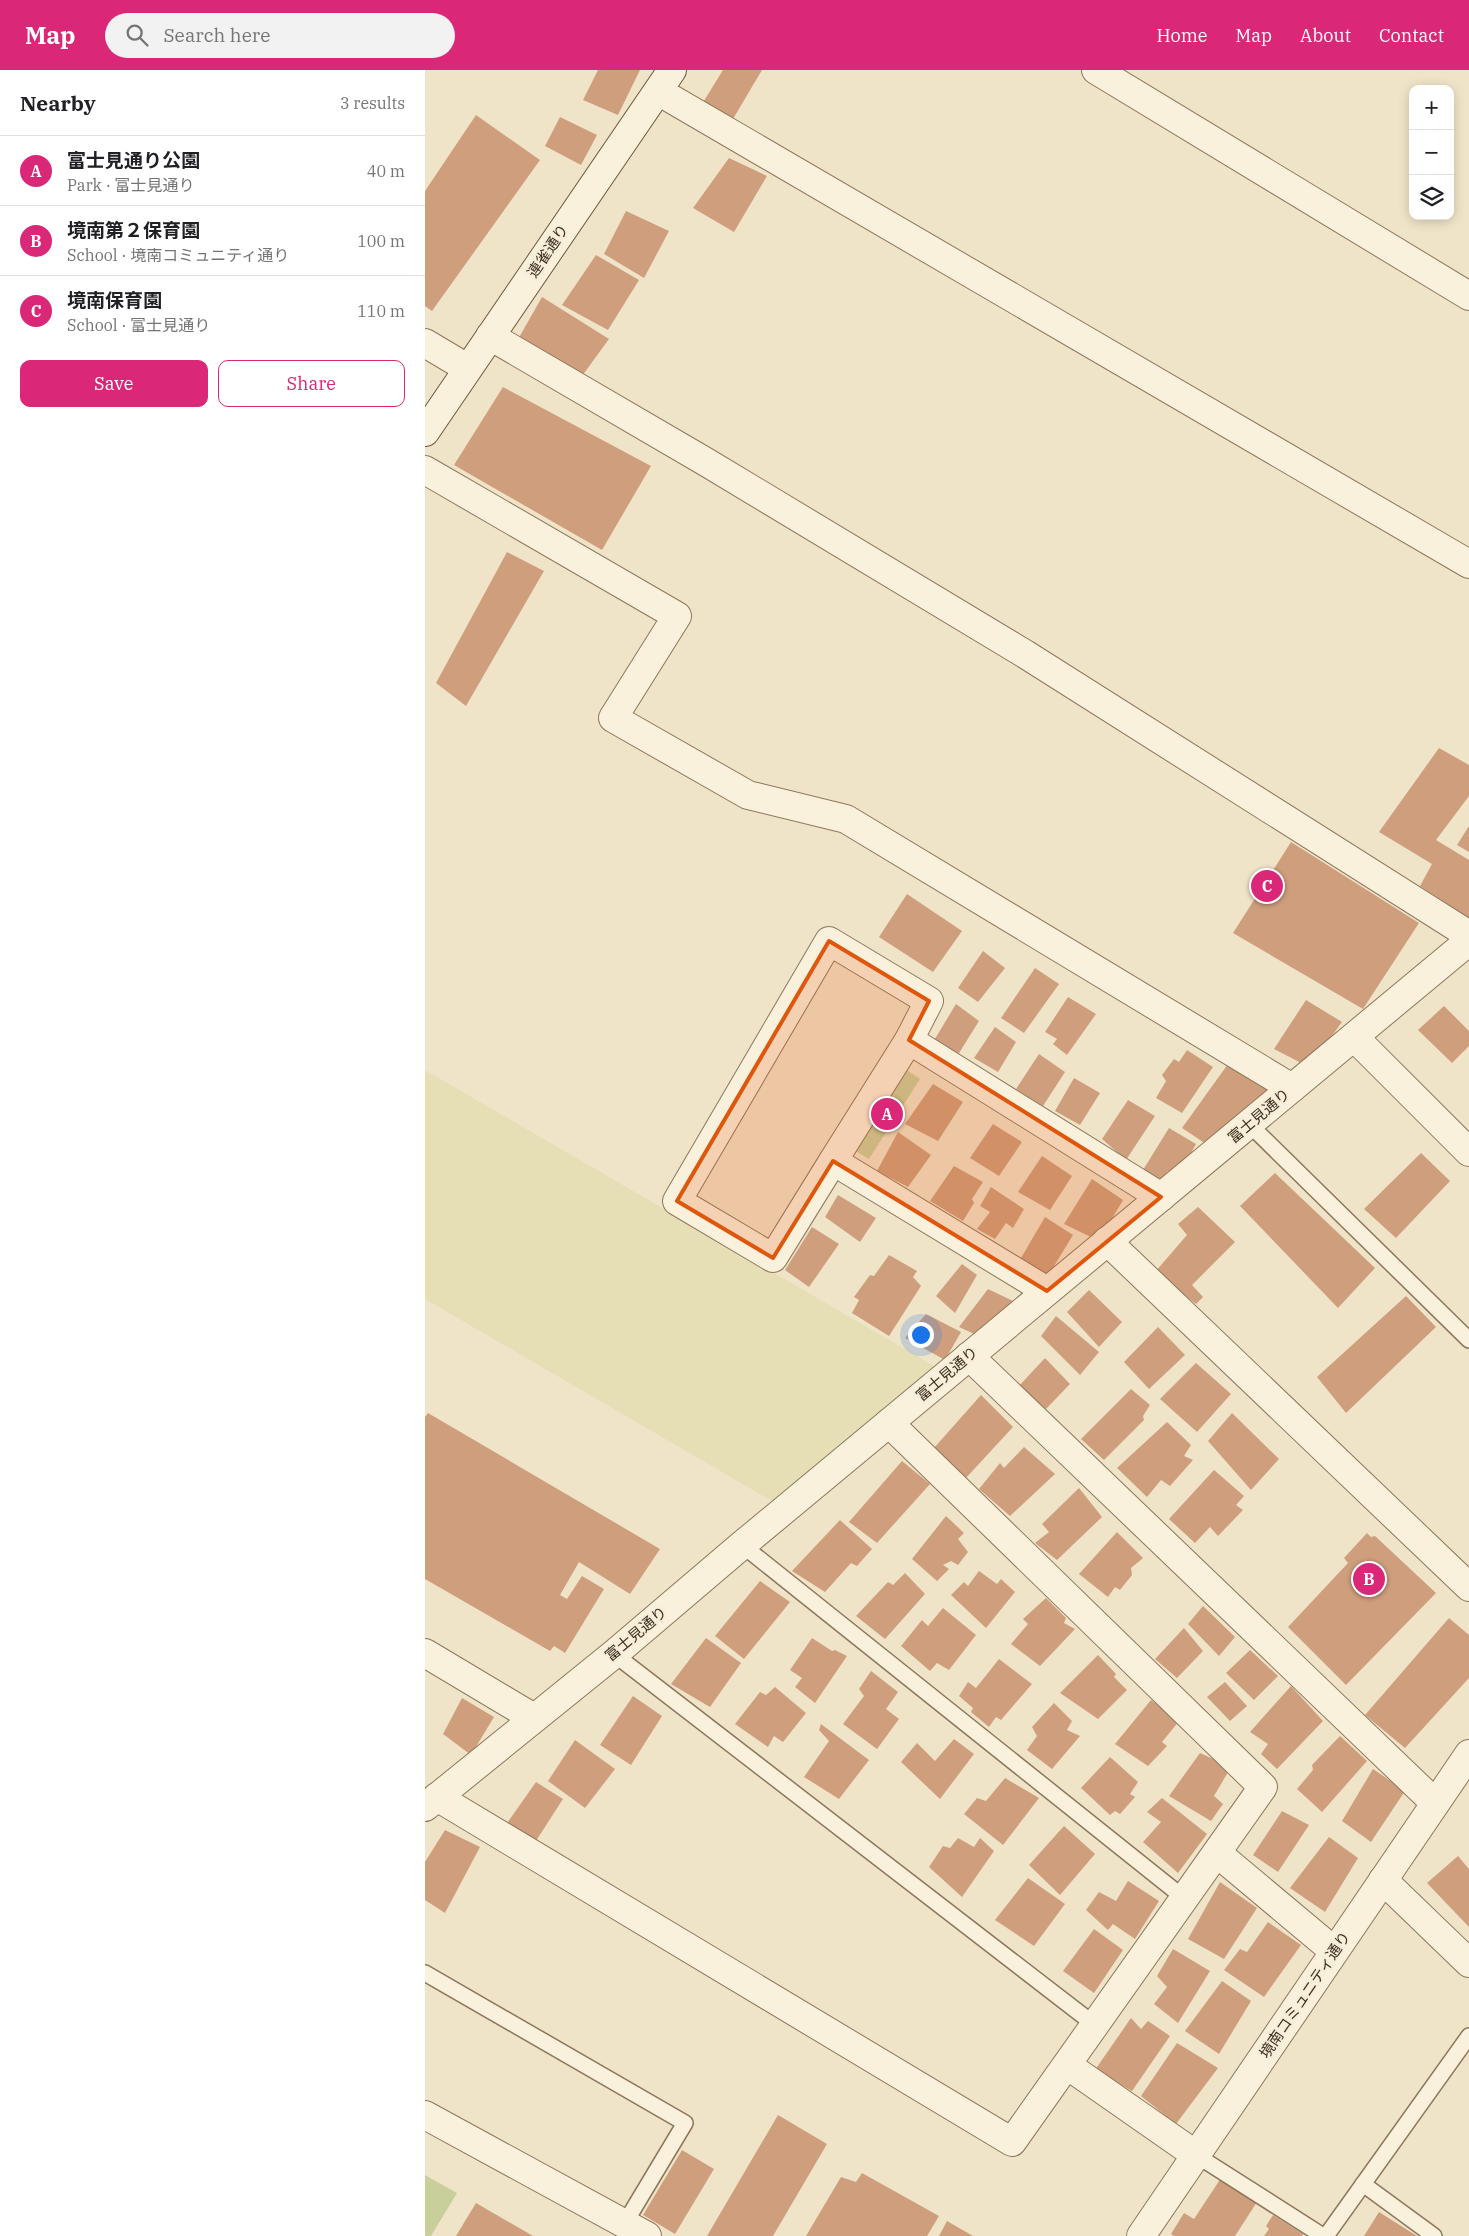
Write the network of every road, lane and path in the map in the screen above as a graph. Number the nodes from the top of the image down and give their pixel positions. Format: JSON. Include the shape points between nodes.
{"nodes":[{"id":1,"x":1096,"y":70,"type":"edge"},
{"id":2,"x":665,"y":80,"type":"edge"},
{"id":3,"x":1469,"y":296,"type":"edge"},
{"id":4,"x":490,"y":336,"type":"junction"},
{"id":5,"x":425,"y":343,"type":"edge"},
{"id":6,"x":467,"y":368,"type":"junction"},
{"id":7,"x":425,"y":432,"type":"edge"},
{"id":8,"x":425,"y":470,"type":"edge"},
{"id":9,"x":1469,"y":564,"type":"edge"},
{"id":10,"x":1469,"y":934,"type":"edge"},
{"id":11,"x":1469,"y":942,"type":"edge"},
{"id":12,"x":1354,"y":1037,"type":"junction"},
{"id":13,"x":909,"y":1040,"type":"junction"},
{"id":14,"x":1292,"y":1088,"type":"junction"},
{"id":15,"x":1249,"y":1124,"type":"junction"},
{"id":16,"x":1469,"y":1152,"type":"edge"},
{"id":17,"x":833,"y":1161,"type":"junction"},
{"id":18,"x":1161,"y":1197,"type":"junction"},
{"id":19,"x":1107,"y":1241,"type":"junction"},
{"id":20,"x":1047,"y":1291,"type":"junction"},
{"id":21,"x":1469,"y":1340,"type":"edge"},
{"id":22,"x":969,"y":1356,"type":"junction"},
{"id":23,"x":889,"y":1423,"type":"junction"},
{"id":24,"x":742,"y":1544,"type":"junction"},
{"id":25,"x":1469,"y":1588,"type":"edge"},
{"id":26,"x":425,"y":1654,"type":"edge"},
{"id":27,"x":614,"y":1654,"type":"junction"},
{"id":28,"x":534,"y":1718,"type":"junction"},
{"id":29,"x":1469,"y":1754,"type":"edge"},
{"id":30,"x":431,"y":1802,"type":"edge"},
{"id":31,"x":1435,"y":1803,"type":"junction"},
{"id":32,"x":1217,"y":1853,"type":"junction"},
{"id":33,"x":1383,"y":1880,"type":"junction"},
{"id":34,"x":1184,"y":1898,"type":"junction"},
{"id":35,"x":1334,"y":1951,"type":"junction"},
{"id":36,"x":1469,"y":1963,"type":"edge"},
{"id":37,"x":425,"y":1973,"type":"edge"},
{"id":38,"x":1095,"y":2025,"type":"junction"},
{"id":39,"x":1469,"y":2036,"type":"edge"},
{"id":40,"x":1067,"y":2065,"type":"junction"},
{"id":41,"x":425,"y":2115,"type":"edge"},
{"id":42,"x":1195,"y":2155,"type":"junction"},
{"id":43,"x":1363,"y":2184,"type":"junction"},
{"id":44,"x":637,"y":2230,"type":"edge"},
{"id":45,"x":1141,"y":2236,"type":"edge"},
{"id":46,"x":1325,"y":2236,"type":"edge"},
{"id":47,"x":1433,"y":2236,"type":"edge"}],
"edges":[{"from":1,"to":3,"type":"street"},
{"from":2,"to":4,"type":"street","name":"連雀通り"},
{"from":2,"to":9,"type":"street"},
{"from":4,"to":6,"type":"street","name":"連雀通り"},
{"from":4,"to":10,"type":"street","via":[[1016,649]]},
{"from":5,"to":6,"type":"street"},
{"from":6,"to":7,"type":"street","name":"連雀通り"},
{"from":8,"to":14,"type":"street","via":[[677,616],[613,718],[748,795],[846,819]]},
{"from":11,"to":12,"type":"street","name":"富士見通り"},
{"from":12,"to":14,"type":"street","name":"富士見通り"},
{"from":12,"to":16,"type":"street"},
{"from":13,"to":17,"type":"street"},
{"from":13,"to":17,"type":"street","via":[[929,1001],[829,941],[677,1201],[773,1258]]},
{"from":13,"to":18,"type":"street"},
{"from":14,"to":15,"type":"street","name":"富士見通り"},
{"from":15,"to":18,"type":"street","name":"富士見通り"},
{"from":15,"to":21,"type":"lane"},
{"from":17,"to":20,"type":"street"},
{"from":18,"to":19,"type":"street","name":"富士見通り"},
{"from":19,"to":20,"type":"street","name":"富士見通り"},
{"from":19,"to":25,"type":"street"},
{"from":20,"to":22,"type":"street","name":"富士見通り"},
{"from":22,"to":23,"type":"street","name":"富士見通り"},
{"from":22,"to":31,"type":"street"},
{"from":23,"to":24,"type":"street","name":"富士見通り"},
{"from":23,"to":32,"type":"street","via":[[1263,1787]]},
{"from":24,"to":27,"type":"street","name":"富士見通り"},
{"from":24,"to":34,"type":"lane"},
{"from":26,"to":28,"type":"street"},
{"from":27,"to":28,"type":"street","name":"富士見通り"},
{"from":27,"to":38,"type":"lane"},
{"from":28,"to":30,"type":"street","name":"富士見通り"},
{"from":29,"to":31,"type":"street","name":"境南コミュニティ通り"},
{"from":30,"to":40,"type":"street","via":[[1012,2142]]},
{"from":31,"to":33,"type":"street","name":"境南コミュニティ通り"},
{"from":32,"to":34,"type":"street"},
{"from":32,"to":35,"type":"street"},
{"from":33,"to":35,"type":"street","name":"境南コミュニティ通り"},
{"from":33,"to":36,"type":"street"},
{"from":34,"to":38,"type":"street"},
{"from":35,"to":42,"type":"street","name":"境南コミュニティ通り"},
{"from":37,"to":44,"type":"lane","via":[[685,2123]]},
{"from":38,"to":40,"type":"street"},
{"from":39,"to":43,"type":"lane"},
{"from":40,"to":42,"type":"street"},
{"from":41,"to":44,"type":"street"},
{"from":42,"to":45,"type":"street","name":"境南コミュニティ通り"},
{"from":42,"to":46,"type":"lane"},
{"from":43,"to":46,"type":"lane"},
{"from":43,"to":47,"type":"lane"}]}
